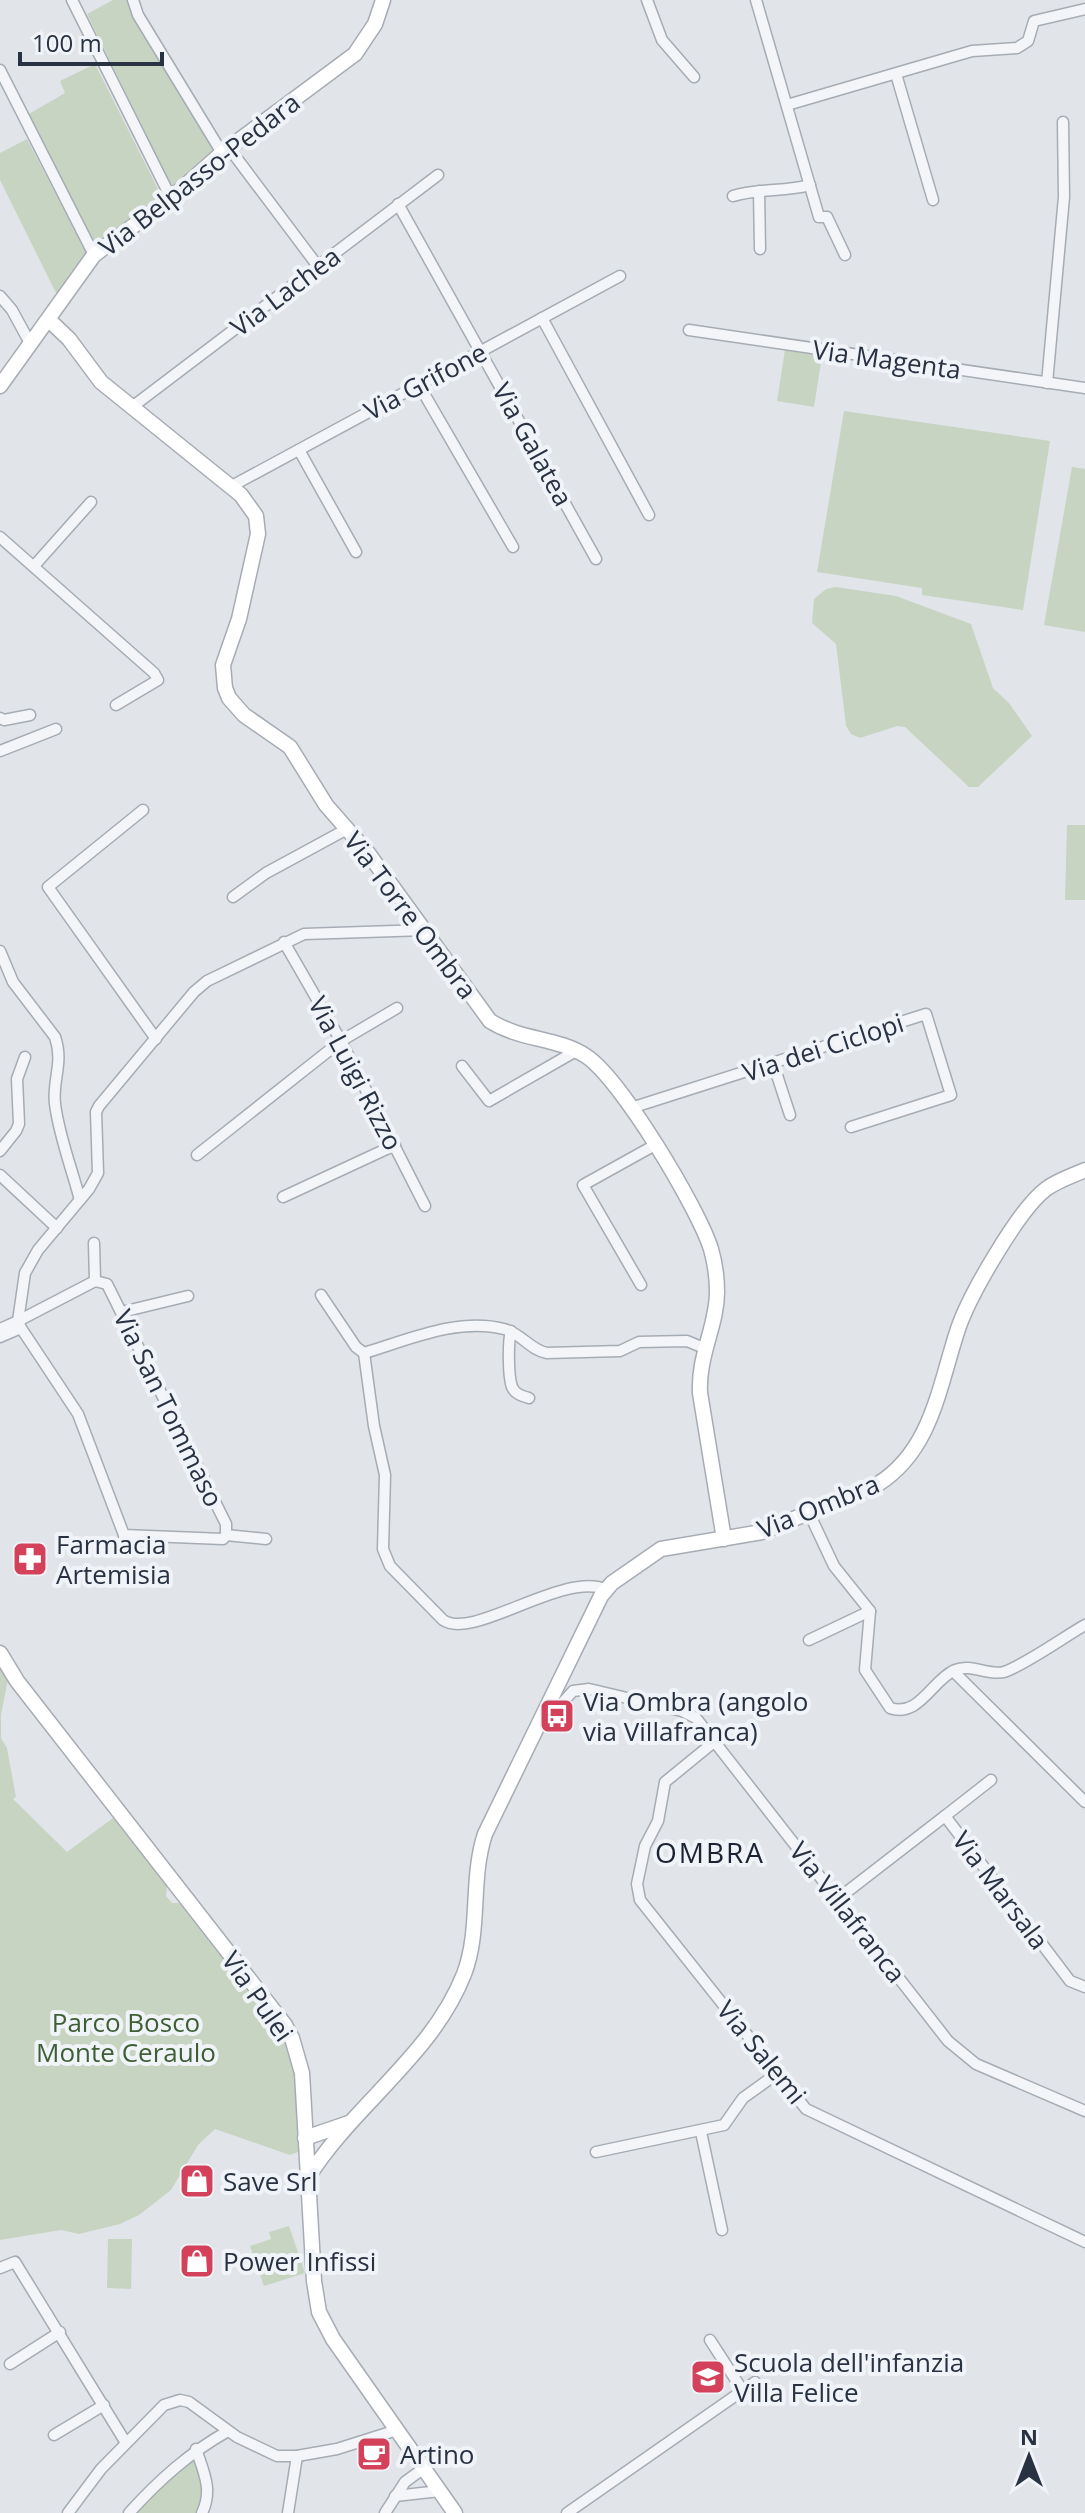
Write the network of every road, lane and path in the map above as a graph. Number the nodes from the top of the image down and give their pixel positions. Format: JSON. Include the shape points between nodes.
{"nodes":[{"id":1,"x":72,"y":0,"type":"edge"},
{"id":2,"x":133,"y":0,"type":"edge"},
{"id":3,"x":383,"y":0,"type":"edge"},
{"id":4,"x":647,"y":0,"type":"edge"},
{"id":5,"x":756,"y":0,"type":"edge"},
{"id":6,"x":1085,"y":9,"type":"edge"},
{"id":7,"x":0,"y":70,"type":"edge"},
{"id":8,"x":896,"y":74,"type":"junction"},
{"id":9,"x":694,"y":77,"type":"dead end"},
{"id":10,"x":787,"y":105,"type":"junction"},
{"id":11,"x":1063,"y":122,"type":"dead end"},
{"id":12,"x":226,"y":151,"type":"junction"},
{"id":13,"x":438,"y":175,"type":"dead end"},
{"id":14,"x":810,"y":185,"type":"junction"},
{"id":15,"x":759,"y":191,"type":"junction"},
{"id":16,"x":733,"y":196,"type":"dead end"},
{"id":17,"x":171,"y":198,"type":"junction"},
{"id":18,"x":933,"y":200,"type":"dead end"},
{"id":19,"x":398,"y":204,"type":"junction"},
{"id":20,"x":760,"y":249,"type":"dead end"},
{"id":21,"x":94,"y":255,"type":"junction"},
{"id":22,"x":845,"y":255,"type":"dead end"},
{"id":23,"x":317,"y":265,"type":"junction"},
{"id":24,"x":620,"y":276,"type":"dead end"},
{"id":25,"x":0,"y":296,"type":"edge"},
{"id":26,"x":542,"y":318,"type":"junction"},
{"id":27,"x":49,"y":320,"type":"junction"},
{"id":28,"x":689,"y":330,"type":"dead end"},
{"id":29,"x":31,"y":345,"type":"junction"},
{"id":30,"x":481,"y":351,"type":"junction"},
{"id":31,"x":1047,"y":383,"type":"junction"},
{"id":32,"x":419,"y":385,"type":"junction"},
{"id":33,"x":0,"y":386,"type":"edge"},
{"id":34,"x":1085,"y":388,"type":"edge"},
{"id":35,"x":132,"y":407,"type":"junction"},
{"id":36,"x":299,"y":450,"type":"junction"},
{"id":37,"x":230,"y":487,"type":"junction"},
{"id":38,"x":91,"y":502,"type":"dead end"},
{"id":39,"x":649,"y":515,"type":"dead end"},
{"id":40,"x":0,"y":537,"type":"edge"},
{"id":41,"x":513,"y":547,"type":"dead end"},
{"id":42,"x":356,"y":552,"type":"dead end"},
{"id":43,"x":596,"y":559,"type":"dead end"},
{"id":44,"x":34,"y":566,"type":"junction"},
{"id":45,"x":116,"y":705,"type":"dead end"},
{"id":46,"x":30,"y":715,"type":"dead end"},
{"id":47,"x":0,"y":718,"type":"edge"},
{"id":48,"x":56,"y":729,"type":"dead end"},
{"id":49,"x":0,"y":751,"type":"edge"},
{"id":50,"x":143,"y":810,"type":"dead end"},
{"id":51,"x":347,"y":829,"type":"junction"},
{"id":52,"x":233,"y":897,"type":"dead end"},
{"id":53,"x":425,"y":930,"type":"junction"},
{"id":54,"x":284,"y":942,"type":"junction"},
{"id":55,"x":0,"y":951,"type":"edge"},
{"id":56,"x":397,"y":1008,"type":"dead end"},
{"id":57,"x":156,"y":1039,"type":"junction"},
{"id":58,"x":341,"y":1041,"type":"junction"},
{"id":59,"x":576,"y":1051,"type":"junction"},
{"id":60,"x":25,"y":1057,"type":"dead end"},
{"id":61,"x":773,"y":1063,"type":"junction"},
{"id":62,"x":462,"y":1066,"type":"dead end"},
{"id":63,"x":631,"y":1108,"type":"junction"},
{"id":64,"x":790,"y":1115,"type":"dead end"},
{"id":65,"x":851,"y":1127,"type":"dead end"},
{"id":66,"x":395,"y":1145,"type":"junction"},
{"id":67,"x":655,"y":1145,"type":"junction"},
{"id":68,"x":0,"y":1151,"type":"edge"},
{"id":69,"x":197,"y":1155,"type":"dead end"},
{"id":70,"x":1085,"y":1170,"type":"edge"},
{"id":71,"x":0,"y":1175,"type":"edge"},
{"id":72,"x":283,"y":1197,"type":"dead end"},
{"id":73,"x":80,"y":1200,"type":"junction"},
{"id":74,"x":425,"y":1206,"type":"dead end"},
{"id":75,"x":57,"y":1228,"type":"junction"},
{"id":76,"x":94,"y":1243,"type":"dead end"},
{"id":77,"x":95,"y":1281,"type":"junction"},
{"id":78,"x":641,"y":1285,"type":"dead end"},
{"id":79,"x":321,"y":1295,"type":"dead end"},
{"id":80,"x":188,"y":1296,"type":"dead end"},
{"id":81,"x":122,"y":1312,"type":"junction"},
{"id":82,"x":20,"y":1324,"type":"junction"},
{"id":83,"x":0,"y":1329,"type":"edge"},
{"id":84,"x":511,"y":1331,"type":"junction"},
{"id":85,"x":0,"y":1337,"type":"edge"},
{"id":86,"x":704,"y":1348,"type":"junction"},
{"id":87,"x":364,"y":1353,"type":"junction"},
{"id":88,"x":529,"y":1398,"type":"dead end"},
{"id":89,"x":809,"y":1513,"type":"junction"},
{"id":90,"x":124,"y":1535,"type":"junction"},
{"id":91,"x":226,"y":1535,"type":"junction"},
{"id":92,"x":266,"y":1539,"type":"dead end"},
{"id":93,"x":724,"y":1539,"type":"junction"},
{"id":94,"x":129,"y":1549,"type":"dead end"},
{"id":95,"x":605,"y":1589,"type":"junction"},
{"id":96,"x":870,"y":1611,"type":"junction"},
{"id":97,"x":1085,"y":1625,"type":"edge"},
{"id":98,"x":809,"y":1640,"type":"dead end"},
{"id":99,"x":0,"y":1653,"type":"edge"},
{"id":100,"x":953,"y":1671,"type":"junction"},
{"id":101,"x":543,"y":1714,"type":"junction"},
{"id":102,"x":714,"y":1742,"type":"junction"},
{"id":103,"x":991,"y":1780,"type":"dead end"},
{"id":104,"x":1085,"y":1802,"type":"edge"},
{"id":105,"x":945,"y":1816,"type":"junction"},
{"id":106,"x":839,"y":1898,"type":"junction"},
{"id":107,"x":1085,"y":1987,"type":"edge"},
{"id":108,"x":778,"y":2073,"type":"junction"},
{"id":109,"x":304,"y":2111,"type":"junction"},
{"id":110,"x":1085,"y":2111,"type":"edge"},
{"id":111,"x":701,"y":2132,"type":"junction"},
{"id":112,"x":331,"y":2134,"type":"junction"},
{"id":113,"x":305,"y":2138,"type":"junction"},
{"id":114,"x":596,"y":2152,"type":"dead end"},
{"id":115,"x":307,"y":2179,"type":"junction"},
{"id":116,"x":722,"y":2230,"type":"dead end"},
{"id":117,"x":1085,"y":2242,"type":"edge"},
{"id":118,"x":0,"y":2268,"type":"edge"},
{"id":119,"x":60,"y":2332,"type":"junction"},
{"id":120,"x":710,"y":2340,"type":"dead end"},
{"id":121,"x":10,"y":2364,"type":"dead end"},
{"id":122,"x":755,"y":2382,"type":"dead end"},
{"id":123,"x":743,"y":2391,"type":"junction"},
{"id":124,"x":104,"y":2405,"type":"junction"},
{"id":125,"x":397,"y":2430,"type":"junction"},
{"id":126,"x":228,"y":2431,"type":"junction"},
{"id":127,"x":54,"y":2435,"type":"dead end"},
{"id":128,"x":126,"y":2443,"type":"junction"},
{"id":129,"x":196,"y":2449,"type":"junction"},
{"id":130,"x":297,"y":2456,"type":"junction"},
{"id":131,"x":424,"y":2468,"type":"junction"},
{"id":132,"x":440,"y":2491,"type":"junction"},
{"id":133,"x":395,"y":2496,"type":"junction"},
{"id":134,"x":68,"y":2513,"type":"edge"},
{"id":135,"x":129,"y":2513,"type":"edge"},
{"id":136,"x":202,"y":2513,"type":"edge"},
{"id":137,"x":288,"y":2513,"type":"edge"},
{"id":138,"x":385,"y":2513,"type":"edge"},
{"id":139,"x":455,"y":2513,"type":"edge"},
{"id":140,"x":567,"y":2513,"type":"edge"}],
"edges":[{"from":1,"to":17,"type":"street"},
{"from":2,"to":12,"type":"street"},
{"from":3,"to":12,"type":"main road","name":"Via Belpasso-Pedara","via":[[355,54]]},
{"from":4,"to":9,"type":"street","via":[[662,40]]},
{"from":5,"to":10,"type":"street"},
{"from":6,"to":8,"type":"street","via":[[1034,21],[1028,41],[1017,48],[972,51]]},
{"from":7,"to":21,"type":"street"},
{"from":8,"to":10,"type":"street"},
{"from":8,"to":18,"type":"street"},
{"from":10,"to":14,"type":"street"},
{"from":11,"to":31,"type":"street","via":[[1064,197]]},
{"from":12,"to":17,"type":"main road","name":"Via Belpasso-Pedara"},
{"from":12,"to":23,"type":"street"},
{"from":13,"to":19,"type":"street","name":"Via Lachea"},
{"from":14,"to":15,"type":"street"},
{"from":14,"to":22,"type":"street","via":[[819,217],[827,217]]},
{"from":15,"to":16,"type":"street"},
{"from":15,"to":20,"type":"street"},
{"from":17,"to":21,"type":"main road","name":"Via Belpasso-Pedara"},
{"from":19,"to":23,"type":"street","name":"Via Lachea"},
{"from":19,"to":30,"type":"street","name":"Via Galatea"},
{"from":21,"to":27,"type":"main road","name":"Via Belpasso-Pedara"},
{"from":23,"to":35,"type":"street","name":"Via Lachea"},
{"from":24,"to":26,"type":"street","name":"Via Grifone"},
{"from":25,"to":29,"type":"street"},
{"from":26,"to":30,"type":"street","name":"Via Grifone"},
{"from":26,"to":39,"type":"street"},
{"from":27,"to":29,"type":"main road","name":"Via Belpasso-Pedara"},
{"from":27,"to":35,"type":"main road","name":"Via Torre Ombra","via":[[101,382]]},
{"from":28,"to":31,"type":"street","name":"Via Magenta"},
{"from":29,"to":33,"type":"main road","name":"Via Belpasso-Pedara"},
{"from":30,"to":32,"type":"street","name":"Via Grifone"},
{"from":30,"to":43,"type":"street","name":"Via Galatea"},
{"from":31,"to":34,"type":"street","name":"Via Magenta"},
{"from":32,"to":36,"type":"street","name":"Via Grifone"},
{"from":32,"to":41,"type":"street"},
{"from":35,"to":37,"type":"main road","name":"Via Torre Ombra"},
{"from":36,"to":37,"type":"street","name":"Via Grifone"},
{"from":36,"to":42,"type":"street"},
{"from":37,"to":51,"type":"main road","name":"Via Torre Ombra","via":[[252,506],[258,534],[239,619],[225,654],[225,688],[244,715],[290,747]]},
{"from":38,"to":44,"type":"street"},
{"from":40,"to":44,"type":"street"},
{"from":44,"to":45,"type":"street","via":[[154,673],[158,680]]},
{"from":46,"to":47,"type":"street"},
{"from":48,"to":49,"type":"street"},
{"from":50,"to":57,"type":"street","via":[[48,887]]},
{"from":51,"to":52,"type":"street"},
{"from":51,"to":53,"type":"main road","name":"Via Torre Ombra"},
{"from":53,"to":54,"type":"street","via":[[304,934]]},
{"from":53,"to":59,"type":"main road","name":"Via Torre Ombra","via":[[490,1021],[508,1032]]},
{"from":54,"to":57,"type":"street","via":[[207,981]]},
{"from":54,"to":58,"type":"street","name":"Via Luigi Rizzo"},
{"from":55,"to":73,"type":"street","via":[[13,982],[58,1044],[54,1102]]},
{"from":56,"to":58,"type":"street"},
{"from":57,"to":73,"type":"street","via":[[96,1112],[99,1169]]},
{"from":58,"to":66,"type":"street","name":"Via Luigi Rizzo"},
{"from":58,"to":69,"type":"street"},
{"from":59,"to":62,"type":"street","via":[[489,1101]]},
{"from":59,"to":63,"type":"main road","name":"Via Torre Ombra","via":[[606,1074]]},
{"from":60,"to":68,"type":"street","via":[[17,1079],[19,1124]]},
{"from":61,"to":63,"type":"street","name":"Via dei Ciclopi"},
{"from":61,"to":64,"type":"street"},
{"from":61,"to":65,"type":"street","name":"Via dei Ciclopi","via":[[926,1014],[951,1095]]},
{"from":63,"to":67,"type":"main road","name":"Via Torre Ombra"},
{"from":66,"to":72,"type":"street"},
{"from":66,"to":74,"type":"street","name":"Via Luigi Rizzo"},
{"from":67,"to":78,"type":"street","via":[[583,1185]]},
{"from":67,"to":86,"type":"main road","name":"Via Torre Ombra","via":[[699,1222],[713,1259],[716,1307]]},
{"from":70,"to":89,"type":"main road","name":"Via Ombra","via":[[1047,1188],[1015,1224],[961,1320],[932,1416],[909,1458],[878,1484]]},
{"from":71,"to":75,"type":"street"},
{"from":73,"to":75,"type":"street"},
{"from":75,"to":82,"type":"street","via":[[25,1273]]},
{"from":76,"to":77,"type":"street"},
{"from":77,"to":81,"type":"street","name":"Via San Tommaso","via":[[107,1284]]},
{"from":77,"to":82,"type":"street","name":"Via San Tommaso"},
{"from":79,"to":87,"type":"street"},
{"from":80,"to":81,"type":"street"},
{"from":81,"to":91,"type":"street","name":"Via San Tommaso","via":[[226,1524]]},
{"from":82,"to":83,"type":"street"},
{"from":82,"to":85,"type":"street"},
{"from":82,"to":90,"type":"street","via":[[78,1414]]},
{"from":84,"to":86,"type":"street","via":[[547,1353],[620,1351],[639,1342],[687,1341]]},
{"from":84,"to":87,"type":"street","via":[[468,1326]]},
{"from":84,"to":88,"type":"street","via":[[511,1383]]},
{"from":86,"to":93,"type":"main road","name":"Via Torre Ombra","via":[[700,1393]]},
{"from":87,"to":95,"type":"street","via":[[385,1475],[383,1549],[390,1566],[443,1620],[453,1624],[498,1615],[583,1585]]},
{"from":89,"to":93,"type":"main road","name":"Via Ombra","via":[[762,1532]]},
{"from":89,"to":96,"type":"street","via":[[834,1566]]},
{"from":90,"to":91,"type":"street","name":"Via San Tommaso"},
{"from":90,"to":94,"type":"street"},
{"from":91,"to":92,"type":"street"},
{"from":93,"to":95,"type":"main road","name":"Via Ombra","via":[[661,1549]]},
{"from":95,"to":101,"type":"main road","name":"Via Ombra"},
{"from":96,"to":98,"type":"street"},
{"from":96,"to":100,"type":"street","via":[[865,1670],[890,1708],[912,1708]]},
{"from":97,"to":100,"type":"street","via":[[1002,1672]]},
{"from":99,"to":109,"type":"main road","name":"Via Pulei","via":[[285,2025],[302,2073]]},
{"from":100,"to":104,"type":"street"},
{"from":101,"to":102,"type":"street","name":"Via Villafranca","via":[[555,1711],[573,1691],[589,1689],[689,1714]]},
{"from":101,"to":112,"type":"main road","name":"Via Ombra","via":[[481,1847],[472,1942],[459,1986],[438,2024],[350,2123]]},
{"from":102,"to":106,"type":"street","name":"Via Villafranca"},
{"from":102,"to":108,"type":"street","name":"Via Salemi","via":[[665,1782],[637,1892]]},
{"from":103,"to":105,"type":"street"},
{"from":105,"to":106,"type":"street","name":"Via Marsala"},
{"from":105,"to":107,"type":"street","name":"Via Marsala","via":[[1070,1981]]},
{"from":106,"to":110,"type":"street","name":"Via Villafranca","via":[[962,2055]]},
{"from":108,"to":111,"type":"street","via":[[743,2098],[724,2125]]},
{"from":108,"to":117,"type":"street","name":"Via Salemi","via":[[806,2109]]},
{"from":109,"to":112,"type":"main road"},
{"from":109,"to":113,"type":"main road","name":"Via Pulei"},
{"from":111,"to":114,"type":"street"},
{"from":111,"to":116,"type":"street"},
{"from":112,"to":113,"type":"main road"},
{"from":112,"to":115,"type":"main road"},
{"from":113,"to":115,"type":"main road","name":"Via Pulei"},
{"from":115,"to":125,"type":"main road","name":"Via Pulei","via":[[319,2312]]},
{"from":118,"to":119,"type":"street","via":[[15,2262]]},
{"from":119,"to":121,"type":"street"},
{"from":119,"to":124,"type":"street"},
{"from":120,"to":123,"type":"street"},
{"from":122,"to":123,"type":"street"},
{"from":123,"to":140,"type":"street"},
{"from":124,"to":127,"type":"street"},
{"from":124,"to":128,"type":"street"},
{"from":125,"to":130,"type":"street","via":[[356,2445]]},
{"from":125,"to":131,"type":"main road","name":"Via Pulei"},
{"from":126,"to":128,"type":"street","via":[[180,2400],[164,2405]]},
{"from":126,"to":129,"type":"street"},
{"from":126,"to":130,"type":"street","via":[[268,2453]]},
{"from":128,"to":134,"type":"street"},
{"from":129,"to":135,"type":"street"},
{"from":129,"to":136,"type":"street","via":[[209,2491]]},
{"from":130,"to":137,"type":"street"},
{"from":131,"to":132,"type":"main road","name":"Via Pulei"},
{"from":131,"to":133,"type":"street"},
{"from":132,"to":133,"type":"street"},
{"from":132,"to":139,"type":"main road","name":"Via Pulei"},
{"from":133,"to":138,"type":"street"}]}
